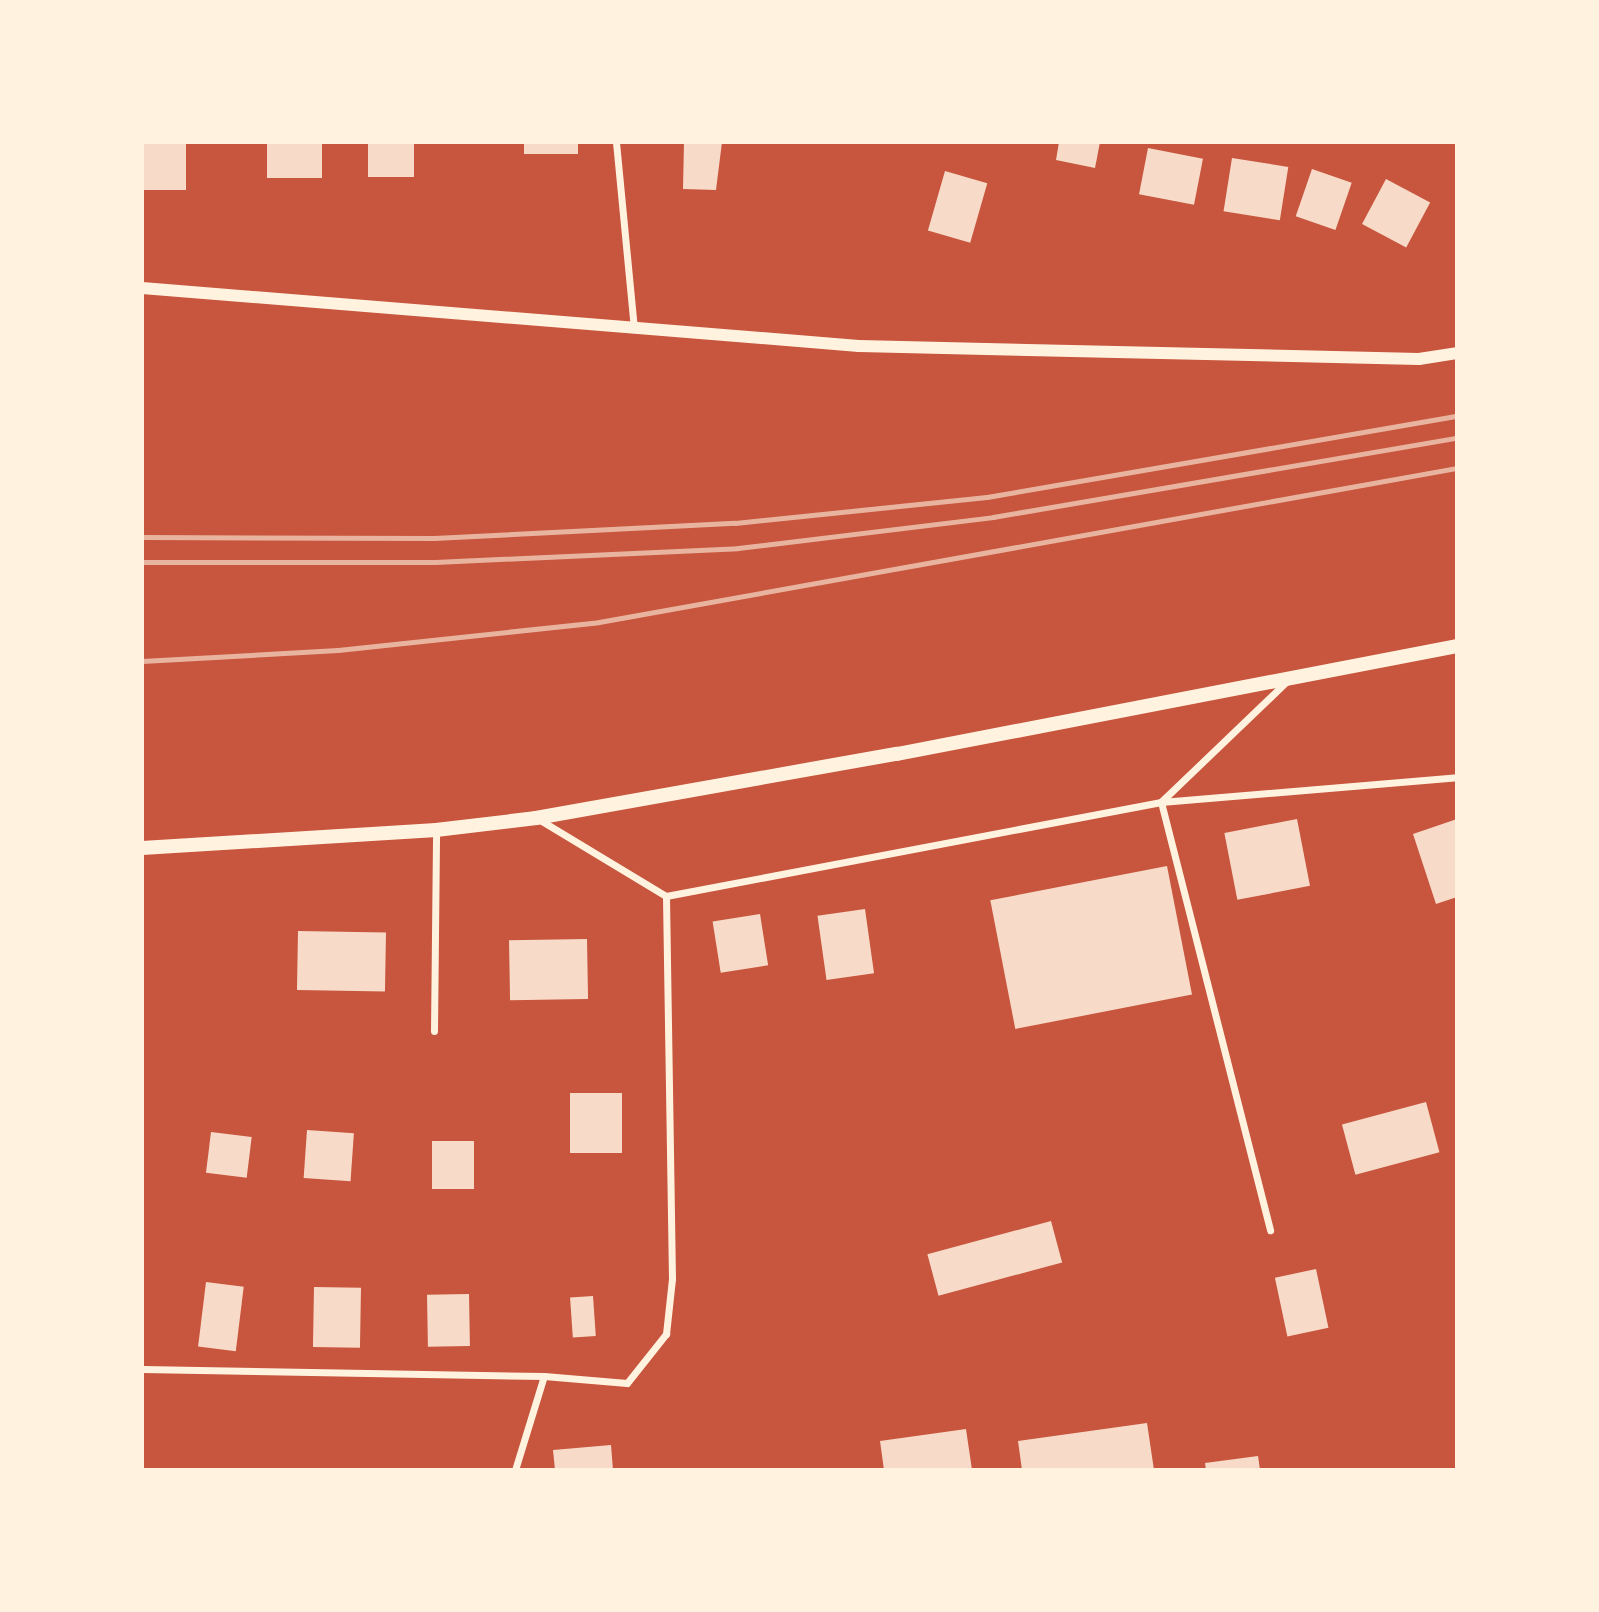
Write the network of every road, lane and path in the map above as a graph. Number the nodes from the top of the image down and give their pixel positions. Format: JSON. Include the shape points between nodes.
{"nodes":[{"id":1,"x":616,"y":142,"type":"edge"},
{"id":2,"x":142,"y":288,"type":"edge"},
{"id":3,"x":635,"y":331,"type":"junction"},
{"id":4,"x":1457,"y":353,"type":"edge"},
{"id":5,"x":1457,"y":646,"type":"edge"},
{"id":6,"x":1290,"y":679,"type":"junction"},
{"id":7,"x":1457,"y":777,"type":"edge"},
{"id":8,"x":1161,"y":802,"type":"junction"},
{"id":9,"x":536,"y":818,"type":"junction"},
{"id":10,"x":436,"y":830,"type":"junction"},
{"id":11,"x":142,"y":848,"type":"edge"},
{"id":12,"x":666,"y":896,"type":"junction"},
{"id":13,"x":434,"y":1031,"type":"dead end"},
{"id":14,"x":1270,"y":1230,"type":"dead end"},
{"id":15,"x":142,"y":1369,"type":"edge"},
{"id":16,"x":544,"y":1376,"type":"junction"},
{"id":17,"x":515,"y":1470,"type":"edge"}],
"edges":[{"from":1,"to":3,"type":"street"},
{"from":2,"to":3,"type":"street"},
{"from":3,"to":4,"type":"street","via":[[859,346],[1049,352],[1419,359]]},
{"from":5,"to":6,"type":"main road"},
{"from":6,"to":8,"type":"street"},
{"from":6,"to":9,"type":"main road"},
{"from":7,"to":8,"type":"street"},
{"from":8,"to":12,"type":"street"},
{"from":8,"to":14,"type":"street"},
{"from":9,"to":10,"type":"main road"},
{"from":9,"to":12,"type":"street"},
{"from":10,"to":11,"type":"main road"},
{"from":10,"to":13,"type":"street"},
{"from":12,"to":16,"type":"street","via":[[672,1279],[666,1334],[627,1383]]},
{"from":15,"to":16,"type":"street"},
{"from":16,"to":17,"type":"street"}]}
